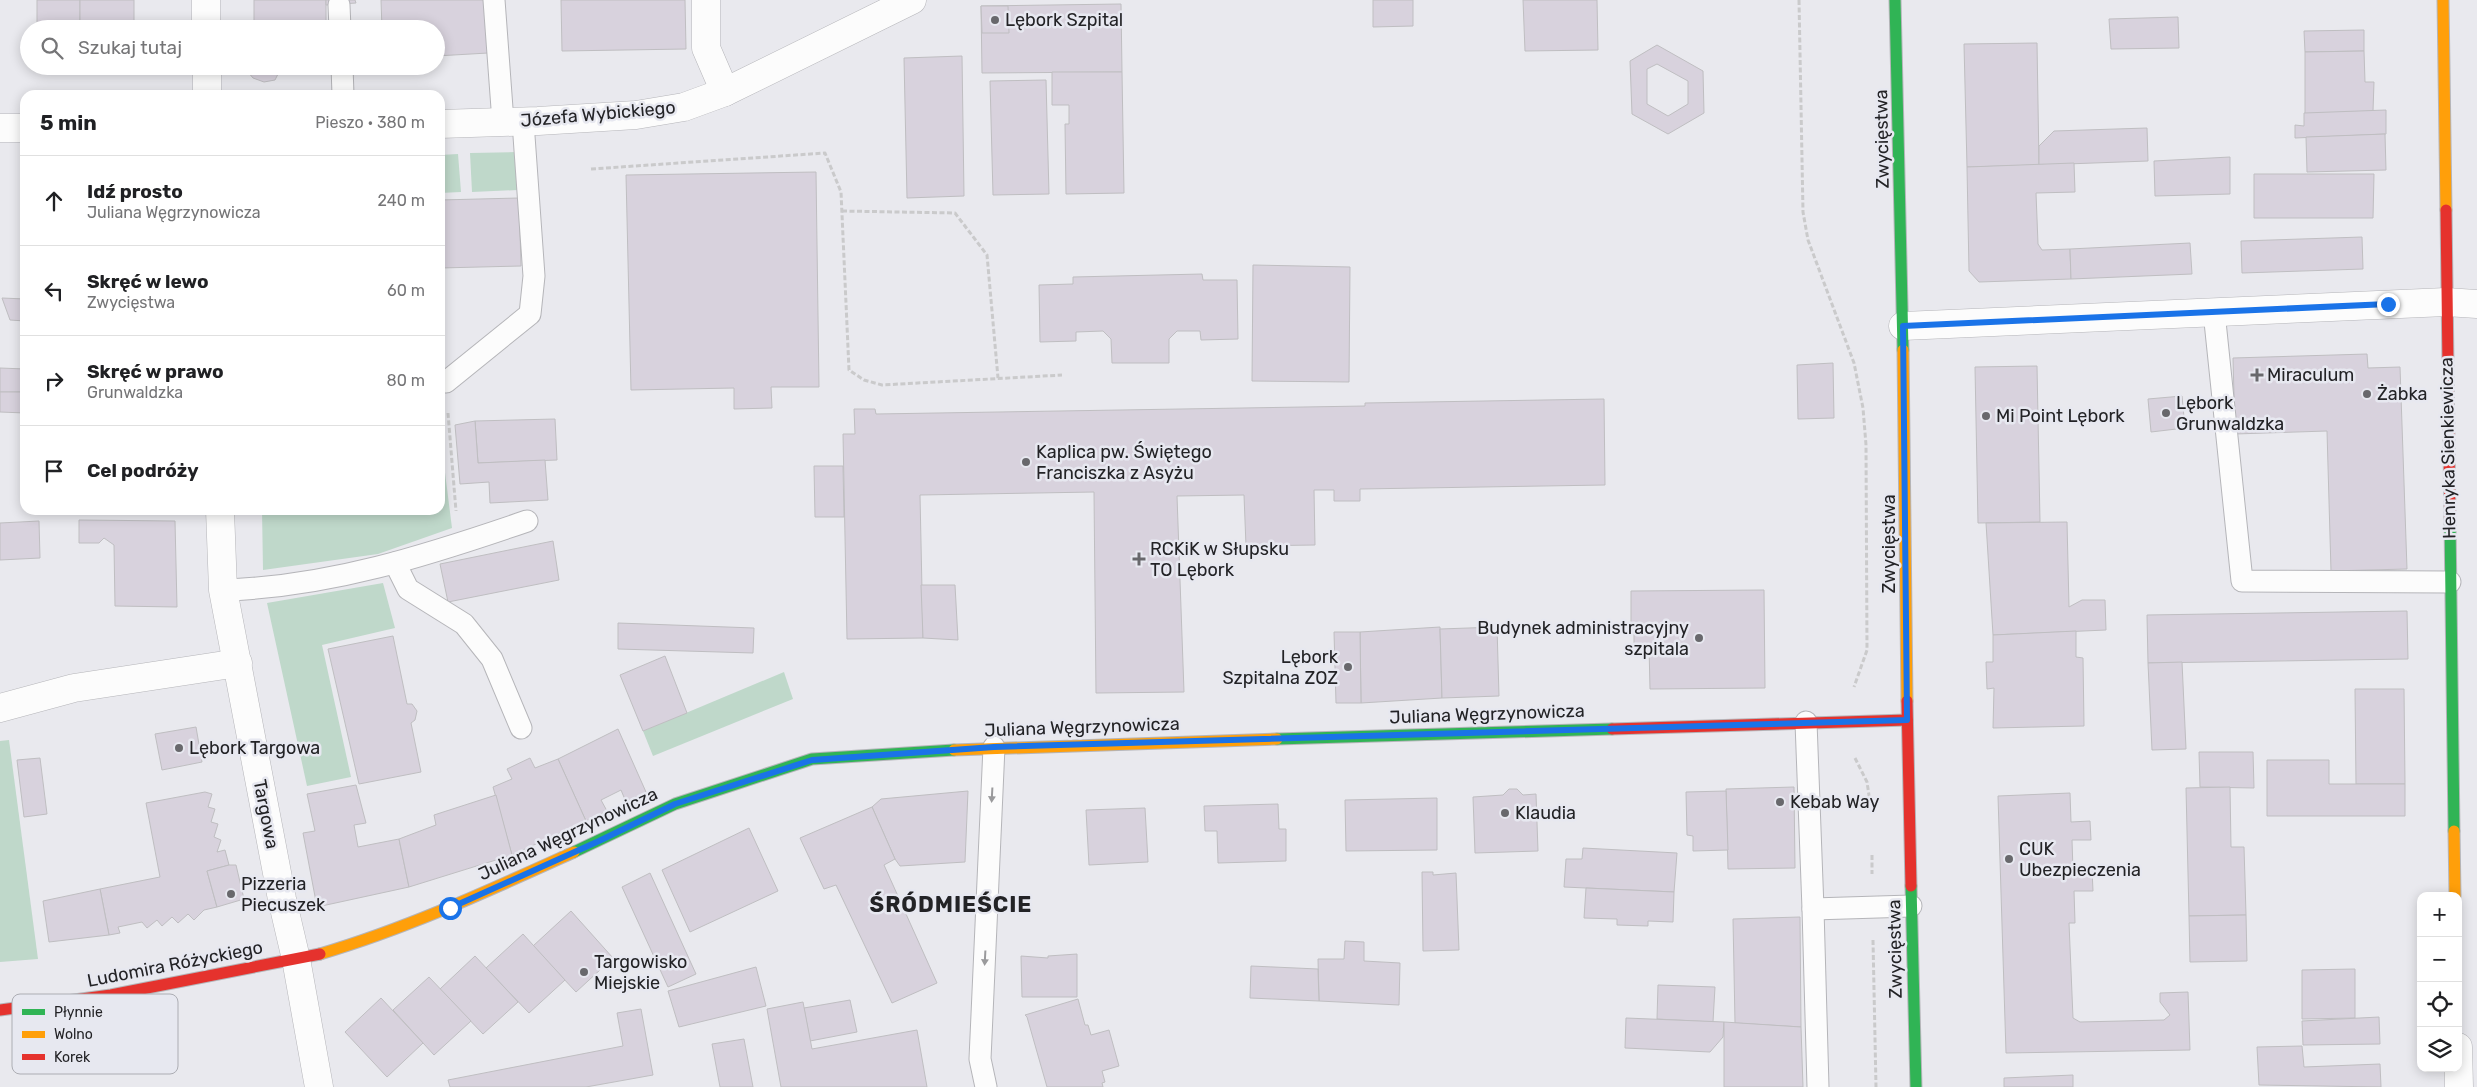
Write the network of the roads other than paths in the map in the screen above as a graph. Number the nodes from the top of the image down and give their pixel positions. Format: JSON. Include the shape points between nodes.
{"nodes":[{"id":1,"x":206,"y":0,"type":"edge"},
{"id":2,"x":494,"y":0,"type":"edge"},
{"id":3,"x":706,"y":0,"type":"edge"},
{"id":4,"x":912,"y":0,"type":"edge"},
{"id":5,"x":1895,"y":0,"type":"edge"},
{"id":6,"x":2443,"y":0,"type":"edge"},
{"id":7,"x":339,"y":5,"type":"dead end"},
{"id":8,"x":206,"y":20,"type":"edge"},
{"id":9,"x":340,"y":20,"type":"edge"},
{"id":10,"x":207,"y":75,"type":"edge"},
{"id":11,"x":342,"y":75,"type":"edge"},
{"id":12,"x":207,"y":90,"type":"edge"},
{"id":13,"x":343,"y":90,"type":"edge"},
{"id":14,"x":725,"y":92,"type":"junction"},
{"id":15,"x":513,"y":122,"type":"junction"},
{"id":16,"x":445,"y":124,"type":"edge"},
{"id":17,"x":0,"y":128,"type":"edge"},
{"id":18,"x":20,"y":128,"type":"edge"},
{"id":19,"x":2446,"y":302,"type":"junction"},
{"id":20,"x":2477,"y":304,"type":"edge"},
{"id":21,"x":2214,"y":312,"type":"junction"},
{"id":22,"x":1903,"y":326,"type":"junction"},
{"id":23,"x":446,"y":382,"type":"road end"},
{"id":24,"x":220,"y":515,"type":"edge"},
{"id":25,"x":527,"y":521,"type":"dead end"},
{"id":26,"x":395,"y":564,"type":"junction"},
{"id":27,"x":2450,"y":582,"type":"junction"},
{"id":28,"x":223,"y":590,"type":"junction"},
{"id":29,"x":238,"y":663,"type":"junction"},
{"id":30,"x":0,"y":708,"type":"edge"},
{"id":31,"x":1907,"y":720,"type":"junction"},
{"id":32,"x":1806,"y":722,"type":"junction"},
{"id":33,"x":521,"y":728,"type":"dead end"},
{"id":34,"x":994,"y":747,"type":"junction"},
{"id":35,"x":2456,"y":892,"type":"edge"},
{"id":36,"x":1912,"y":906,"type":"junction"},
{"id":37,"x":1813,"y":909,"type":"junction"},
{"id":38,"x":296,"y":959,"type":"junction"},
{"id":39,"x":116,"y":994,"type":"edge"},
{"id":40,"x":2459,"y":1072,"type":"edge"},
{"id":41,"x":319,"y":1087,"type":"edge"},
{"id":42,"x":986,"y":1087,"type":"edge"},
{"id":43,"x":1818,"y":1087,"type":"edge"},
{"id":44,"x":1916,"y":1087,"type":"edge"},
{"id":45,"x":2459,"y":1087,"type":"edge"}],
"edges":[{"from":1,"to":8,"type":"street"},
{"from":2,"to":15,"type":"lane"},
{"from":3,"to":14,"type":"street","via":[[706,48]]},
{"from":4,"to":14,"type":"street","name":"Józefa Wybickiego"},
{"from":5,"to":22,"type":"street","name":"Zwycięstwa"},
{"from":6,"to":19,"type":"street","name":"Henryka Sienkiewicza"},
{"from":7,"to":9,"type":"lane"},
{"from":10,"to":12,"type":"street"},
{"from":11,"to":13,"type":"lane"},
{"from":14,"to":15,"type":"street","name":"Józefa Wybickiego","via":[[684,107],[636,115]]},
{"from":15,"to":16,"type":"street","name":"Józefa Wybickiego"},
{"from":15,"to":23,"type":"lane","via":[[534,276],[530,314]]},
{"from":17,"to":18,"type":"street"},
{"from":19,"to":20,"type":"street"},
{"from":19,"to":21,"type":"street"},
{"from":19,"to":27,"type":"street","name":"Henryka Sienkiewicza"},
{"from":21,"to":22,"type":"street"},
{"from":21,"to":27,"type":"lane","via":[[2242,581]]},
{"from":22,"to":31,"type":"street","name":"Zwycięstwa"},
{"from":24,"to":28,"type":"street","name":"Targowa"},
{"from":25,"to":26,"type":"lane"},
{"from":26,"to":28,"type":"lane","via":[[255,589]]},
{"from":26,"to":33,"type":"lane","via":[[408,589],[464,624],[492,659]]},
{"from":27,"to":35,"type":"street","name":"Henryka Sienkiewicza"},
{"from":28,"to":29,"type":"street","name":"Targowa"},
{"from":29,"to":30,"type":"street","via":[[74,688]]},
{"from":29,"to":38,"type":"street","name":"Targowa"},
{"from":31,"to":32,"type":"street","name":"Juliana Węgrzynowicza"},
{"from":31,"to":36,"type":"street","name":"Zwycięstwa"},
{"from":32,"to":34,"type":"street","name":"Juliana Węgrzynowicza"},
{"from":32,"to":37,"type":"lane"},
{"from":34,"to":38,"type":"street","name":"Juliana Węgrzynowicza","via":[[812,760],[675,804],[450,908],[360,942]]},
{"from":34,"to":42,"type":"lane","one_way":true,"via":[[980,1059]]},
{"from":36,"to":37,"type":"lane"},
{"from":36,"to":44,"type":"street","name":"Zwycięstwa"},
{"from":37,"to":43,"type":"lane"},
{"from":38,"to":39,"type":"street","name":"Ludomira Różyckiego"},
{"from":38,"to":41,"type":"street","name":"Targowa"},
{"from":40,"to":45,"type":"street"}]}
